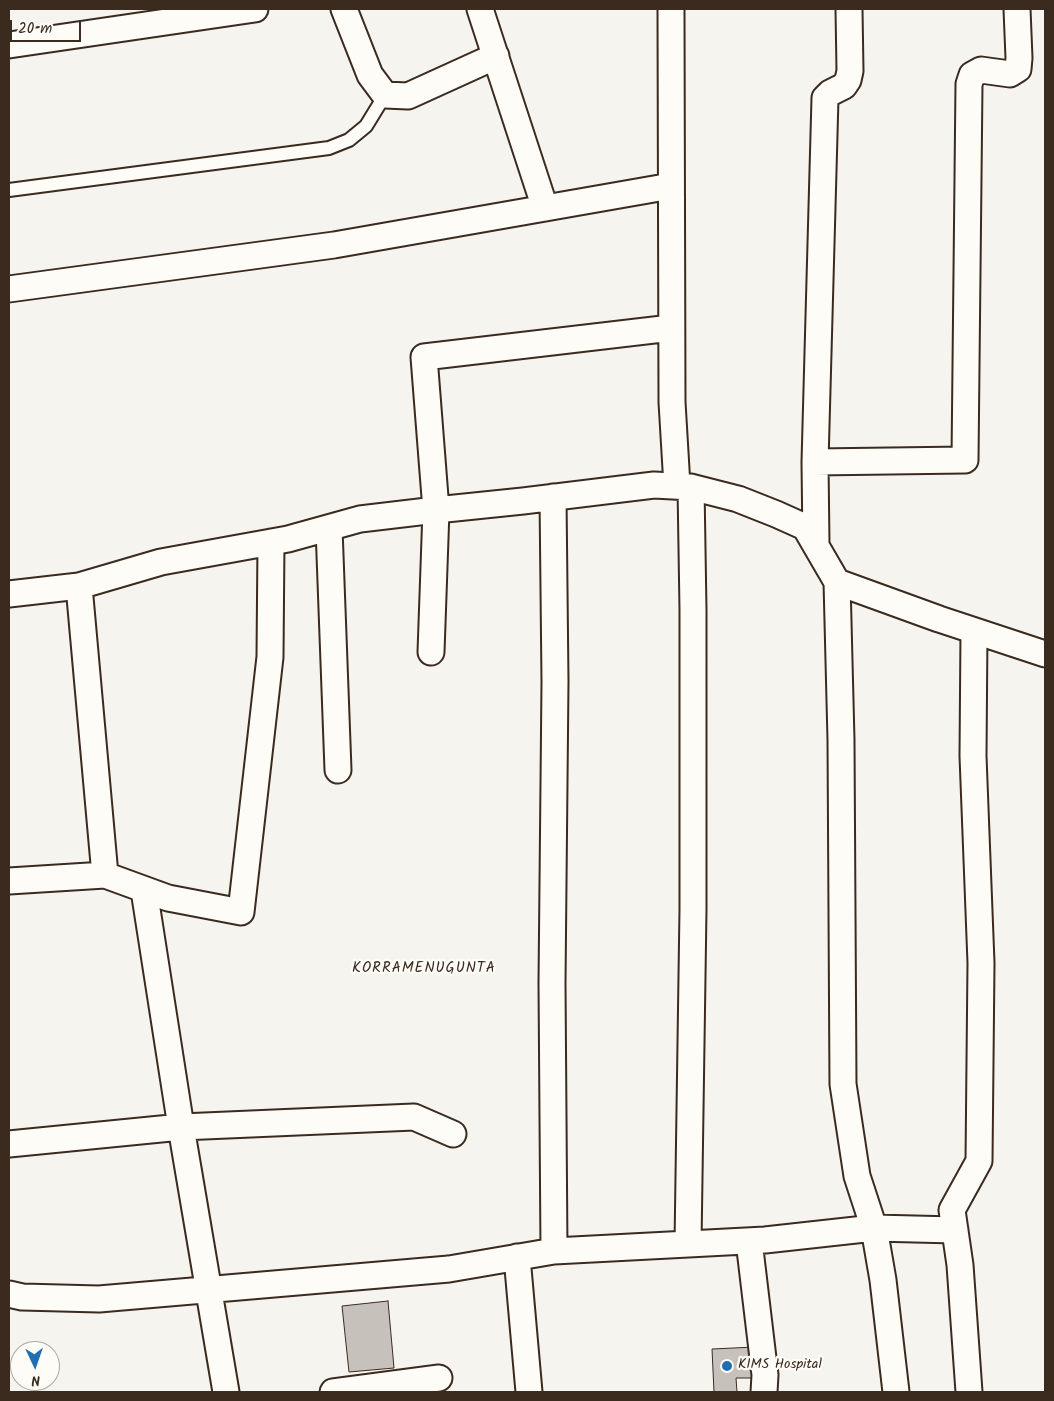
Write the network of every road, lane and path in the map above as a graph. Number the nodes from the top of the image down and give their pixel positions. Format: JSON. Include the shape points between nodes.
{"nodes":[{"id":1,"x":255,"y":9,"type":"edge"},
{"id":2,"x":344,"y":9,"type":"edge"},
{"id":3,"x":480,"y":9,"type":"edge"},
{"id":4,"x":671,"y":9,"type":"edge"},
{"id":5,"x":849,"y":9,"type":"edge"},
{"id":6,"x":1017,"y":9,"type":"edge"},
{"id":7,"x":9,"y":45,"type":"edge"},
{"id":8,"x":496,"y":56,"type":"junction"},
{"id":9,"x":386,"y":95,"type":"junction"},
{"id":10,"x":670,"y":186,"type":"junction"},
{"id":11,"x":9,"y":190,"type":"edge"},
{"id":12,"x":545,"y":208,"type":"junction"},
{"id":13,"x":9,"y":289,"type":"edge"},
{"id":14,"x":671,"y":328,"type":"junction"},
{"id":15,"x":815,"y":462,"type":"junction"},
{"id":16,"x":684,"y":486,"type":"junction"},
{"id":17,"x":553,"y":498,"type":"junction"},
{"id":18,"x":436,"y":510,"type":"junction"},
{"id":19,"x":329,"y":528,"type":"junction"},
{"id":20,"x":271,"y":542,"type":"junction"},
{"id":21,"x":816,"y":544,"type":"junction"},
{"id":22,"x":837,"y":582,"type":"junction"},
{"id":23,"x":79,"y":586,"type":"junction"},
{"id":24,"x":9,"y":594,"type":"edge"},
{"id":25,"x":974,"y":631,"type":"junction"},
{"id":26,"x":430,"y":652,"type":"dead end"},
{"id":27,"x":1045,"y":654,"type":"edge"},
{"id":28,"x":338,"y":770,"type":"dead end"},
{"id":29,"x":105,"y":874,"type":"junction"},
{"id":30,"x":9,"y":881,"type":"edge"},
{"id":31,"x":144,"y":890,"type":"junction"},
{"id":32,"x":181,"y":1127,"type":"junction"},
{"id":33,"x":453,"y":1134,"type":"dead end"},
{"id":34,"x":9,"y":1144,"type":"edge"},
{"id":35,"x":874,"y":1228,"type":"junction"},
{"id":36,"x":955,"y":1230,"type":"junction"},
{"id":37,"x":749,"y":1241,"type":"junction"},
{"id":38,"x":688,"y":1244,"type":"junction"},
{"id":39,"x":554,"y":1250,"type":"junction"},
{"id":40,"x":516,"y":1257,"type":"junction"},
{"id":41,"x":208,"y":1289,"type":"junction"},
{"id":42,"x":9,"y":1294,"type":"edge"},
{"id":43,"x":439,"y":1378,"type":"dead end"},
{"id":44,"x":226,"y":1392,"type":"edge"},
{"id":45,"x":333,"y":1392,"type":"edge"},
{"id":46,"x":529,"y":1392,"type":"edge"},
{"id":47,"x":764,"y":1392,"type":"edge"},
{"id":48,"x":896,"y":1392,"type":"edge"},
{"id":49,"x":969,"y":1392,"type":"edge"}],
"edges":[{"from":1,"to":7,"type":"street"},
{"from":2,"to":9,"type":"street","via":[[370,75]]},
{"from":3,"to":8,"type":"street"},
{"from":4,"to":10,"type":"street"},
{"from":5,"to":15,"type":"street","via":[[848,80],[825,98]]},
{"from":6,"to":15,"type":"street","via":[[1018,69],[1010,74],[981,70],[972,75],[969,84],[965,460]]},
{"from":8,"to":9,"type":"street","via":[[408,96]]},
{"from":8,"to":12,"type":"street"},
{"from":9,"to":11,"type":"lane","via":[[366,126],[349,140],[329,148]]},
{"from":10,"to":12,"type":"street"},
{"from":10,"to":14,"type":"street"},
{"from":12,"to":13,"type":"street","via":[[334,245]]},
{"from":14,"to":16,"type":"street","via":[[672,402]]},
{"from":14,"to":18,"type":"street","via":[[424,357]]},
{"from":15,"to":21,"type":"street"},
{"from":16,"to":17,"type":"street","via":[[654,485]]},
{"from":16,"to":21,"type":"street","via":[[738,499],[776,514],[805,527]]},
{"from":16,"to":38,"type":"street","via":[[693,610]]},
{"from":17,"to":18,"type":"street"},
{"from":17,"to":39,"type":"street"},
{"from":18,"to":19,"type":"street","via":[[360,519]]},
{"from":18,"to":26,"type":"street"},
{"from":19,"to":20,"type":"street"},
{"from":19,"to":28,"type":"street"},
{"from":20,"to":23,"type":"street","via":[[161,562]]},
{"from":20,"to":31,"type":"street","via":[[270,657],[241,912]]},
{"from":21,"to":22,"type":"street"},
{"from":22,"to":25,"type":"street"},
{"from":22,"to":35,"type":"street","via":[[843,1084],[857,1176]]},
{"from":23,"to":24,"type":"street"},
{"from":23,"to":29,"type":"street"},
{"from":25,"to":27,"type":"street"},
{"from":25,"to":36,"type":"street","via":[[973,756],[982,963],[980,1161],[952,1210]]},
{"from":29,"to":30,"type":"street"},
{"from":29,"to":31,"type":"street"},
{"from":31,"to":32,"type":"street"},
{"from":32,"to":33,"type":"street","via":[[414,1117]]},
{"from":32,"to":34,"type":"street"},
{"from":32,"to":41,"type":"street"},
{"from":35,"to":36,"type":"street"},
{"from":35,"to":37,"type":"street"},
{"from":35,"to":48,"type":"street"},
{"from":36,"to":49,"type":"street"},
{"from":37,"to":38,"type":"street"},
{"from":37,"to":47,"type":"street","via":[[765,1375]]},
{"from":38,"to":39,"type":"street"},
{"from":39,"to":40,"type":"street"},
{"from":40,"to":41,"type":"street","via":[[448,1269]]},
{"from":40,"to":46,"type":"street"},
{"from":41,"to":42,"type":"street","via":[[99,1299]]},
{"from":41,"to":44,"type":"street"},
{"from":43,"to":45,"type":"street"}]}
